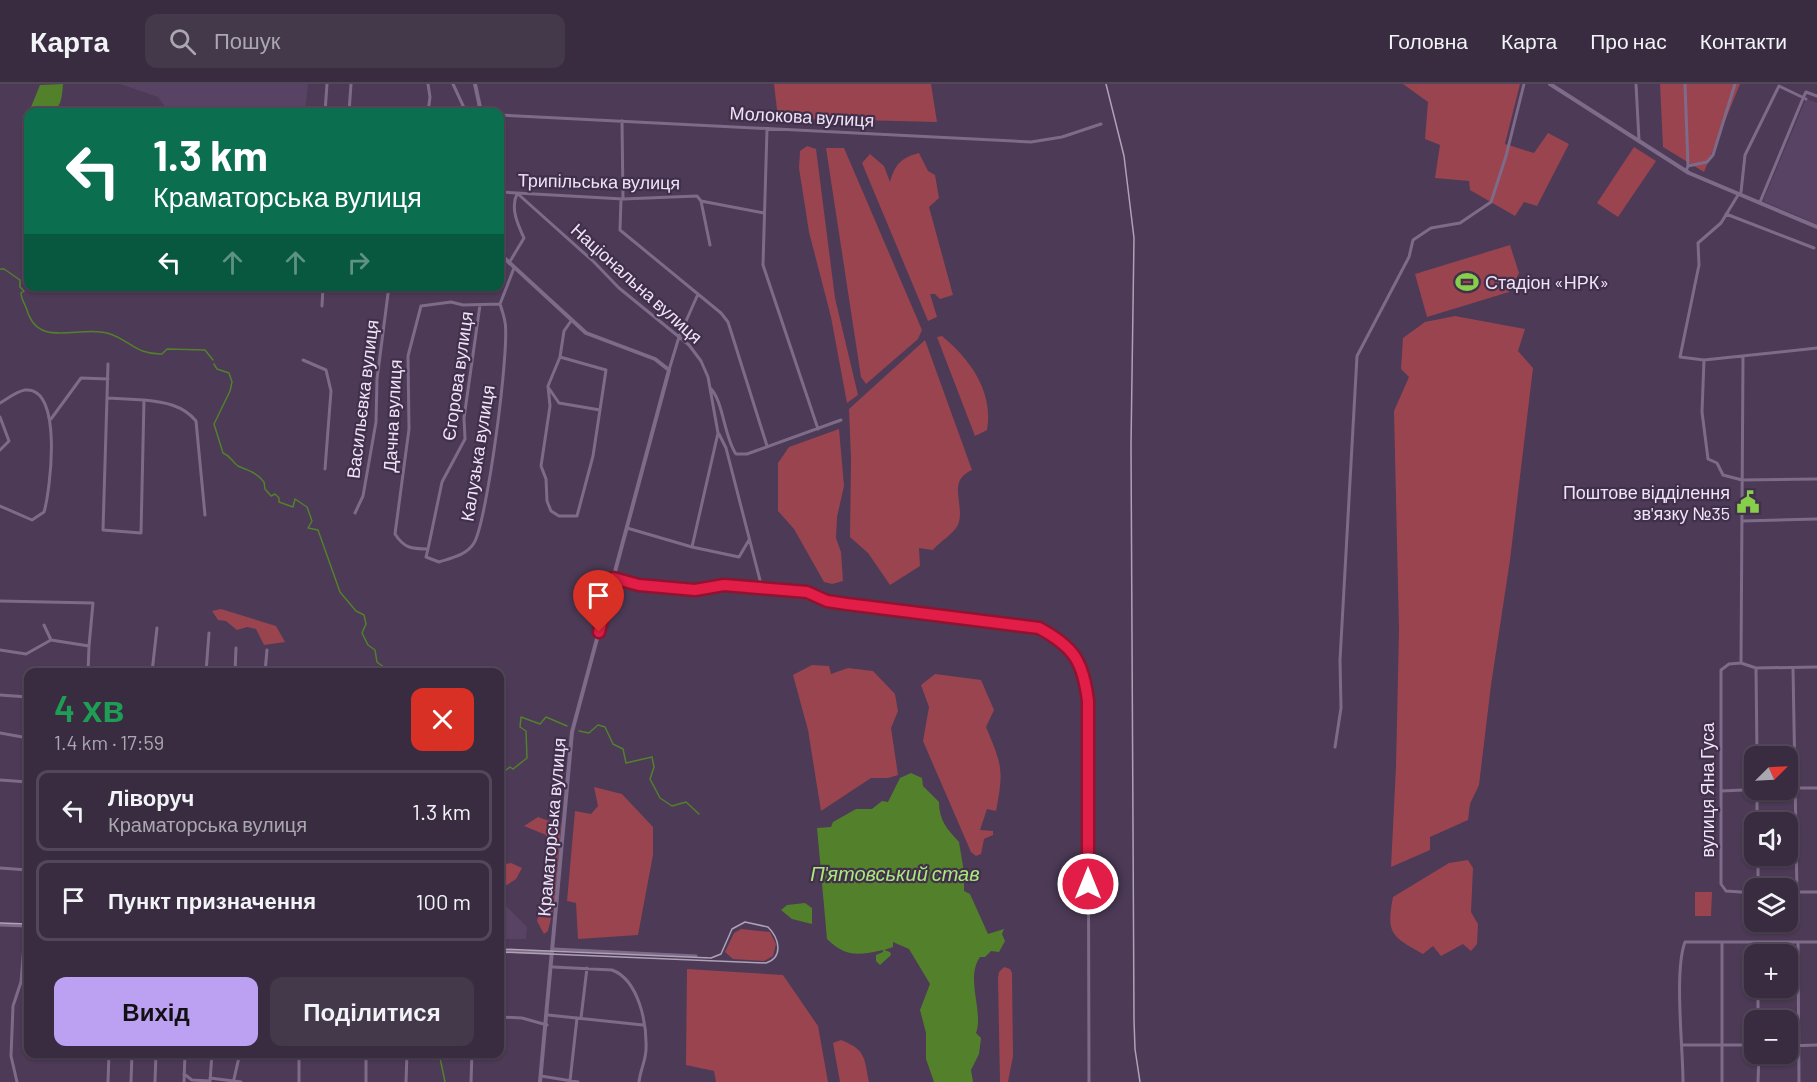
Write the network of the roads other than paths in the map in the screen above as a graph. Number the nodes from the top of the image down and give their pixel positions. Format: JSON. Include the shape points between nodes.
{"nodes":[{"id":1,"x":327,"y":84,"type":"edge"},
{"id":2,"x":351,"y":84,"type":"edge"},
{"id":3,"x":428,"y":84,"type":"edge"},
{"id":4,"x":453,"y":84,"type":"edge"},
{"id":5,"x":475,"y":84,"type":"edge"},
{"id":6,"x":1524,"y":84,"type":"edge"},
{"id":7,"x":1550,"y":84,"type":"edge"},
{"id":8,"x":1636,"y":84,"type":"edge"},
{"id":9,"x":1685,"y":84,"type":"edge"},
{"id":10,"x":1735,"y":84,"type":"edge"},
{"id":11,"x":1817,"y":96,"type":"edge"},
{"id":12,"x":1804,"y":98,"type":"junction"},
{"id":13,"x":325,"y":108,"type":"edge"},
{"id":14,"x":349,"y":108,"type":"edge"},
{"id":15,"x":429,"y":108,"type":"edge"},
{"id":16,"x":464,"y":108,"type":"edge"},
{"id":17,"x":480,"y":108,"type":"edge"},
{"id":18,"x":504,"y":115,"type":"edge"},
{"id":19,"x":622,"y":121,"type":"junction"},
{"id":20,"x":1101,"y":124,"type":"dead end"},
{"id":21,"x":767,"y":129,"type":"junction"},
{"id":22,"x":1639,"y":140,"type":"junction"},
{"id":23,"x":1689,"y":166,"type":"junction"},
{"id":24,"x":1686,"y":171,"type":"junction"},
{"id":25,"x":504,"y":192,"type":"edge"},
{"id":26,"x":518,"y":194,"type":"junction"},
{"id":27,"x":1740,"y":195,"type":"junction"},
{"id":28,"x":622,"y":199,"type":"junction"},
{"id":29,"x":701,"y":201,"type":"junction"},
{"id":30,"x":1759,"y":204,"type":"junction"},
{"id":31,"x":764,"y":213,"type":"junction"},
{"id":32,"x":1726,"y":214,"type":"junction"},
{"id":33,"x":1817,"y":227,"type":"edge"},
{"id":34,"x":710,"y":245,"type":"dead end"},
{"id":35,"x":1814,"y":248,"type":"dead end"},
{"id":36,"x":504,"y":258,"type":"edge"},
{"id":37,"x":509,"y":263,"type":"junction"},
{"id":38,"x":514,"y":268,"type":"junction"},
{"id":39,"x":323,"y":291,"type":"edge"},
{"id":40,"x":388,"y":291,"type":"edge"},
{"id":41,"x":698,"y":294,"type":"junction"},
{"id":42,"x":500,"y":304,"type":"junction"},
{"id":43,"x":480,"y":305,"type":"junction"},
{"id":44,"x":322,"y":306,"type":"dead end"},
{"id":45,"x":571,"y":321,"type":"junction"},
{"id":46,"x":679,"y":337,"type":"junction"},
{"id":47,"x":1817,"y":348,"type":"edge"},
{"id":48,"x":560,"y":357,"type":"junction"},
{"id":49,"x":1743,"y":357,"type":"junction"},
{"id":50,"x":303,"y":360,"type":"dead end"},
{"id":51,"x":1704,"y":360,"type":"junction"},
{"id":52,"x":108,"y":364,"type":"dead end"},
{"id":53,"x":669,"y":370,"type":"junction"},
{"id":54,"x":108,"y":379,"type":"junction"},
{"id":55,"x":548,"y":386,"type":"junction"},
{"id":56,"x":710,"y":388,"type":"junction"},
{"id":57,"x":108,"y":398,"type":"junction"},
{"id":58,"x":144,"y":400,"type":"junction"},
{"id":59,"x":0,"y":403,"type":"edge"},
{"id":60,"x":600,"y":410,"type":"junction"},
{"id":61,"x":0,"y":417,"type":"edge"},
{"id":62,"x":51,"y":419,"type":"junction"},
{"id":63,"x":841,"y":420,"type":"dead end"},
{"id":64,"x":818,"y":429,"type":"junction"},
{"id":65,"x":718,"y":433,"type":"junction"},
{"id":66,"x":767,"y":446,"type":"junction"},
{"id":67,"x":0,"y":450,"type":"edge"},
{"id":68,"x":326,"y":469,"type":"dead end"},
{"id":69,"x":1817,"y":479,"type":"edge"},
{"id":70,"x":1742,"y":480,"type":"junction"},
{"id":71,"x":0,"y":506,"type":"edge"},
{"id":72,"x":355,"y":513,"type":"dead end"},
{"id":73,"x":205,"y":514,"type":"dead end"},
{"id":74,"x":1817,"y":519,"type":"edge"},
{"id":75,"x":1742,"y":521,"type":"junction"},
{"id":76,"x":626,"y":528,"type":"junction"},
{"id":77,"x":749,"y":540,"type":"junction"},
{"id":78,"x":692,"y":547,"type":"junction"},
{"id":79,"x":428,"y":549,"type":"junction"},
{"id":80,"x":613,"y":578,"type":"junction"},
{"id":81,"x":762,"y":588,"type":"junction"},
{"id":82,"x":0,"y":602,"type":"edge"},
{"id":83,"x":44,"y":625,"type":"dead end"},
{"id":84,"x":157,"y":628,"type":"dead end"},
{"id":85,"x":209,"y":633,"type":"dead end"},
{"id":86,"x":51,"y":640,"type":"junction"},
{"id":87,"x":89,"y":646,"type":"junction"},
{"id":88,"x":236,"y":648,"type":"dead end"},
{"id":89,"x":0,"y":650,"type":"edge"},
{"id":90,"x":267,"y":650,"type":"dead end"},
{"id":91,"x":1742,"y":663,"type":"junction"},
{"id":92,"x":1817,"y":667,"type":"edge"},
{"id":93,"x":88,"y":668,"type":"edge"},
{"id":94,"x":152,"y":668,"type":"edge"},
{"id":95,"x":206,"y":668,"type":"edge"},
{"id":96,"x":235,"y":668,"type":"edge"},
{"id":97,"x":265,"y":668,"type":"edge"},
{"id":98,"x":1756,"y":668,"type":"junction"},
{"id":99,"x":1793,"y":668,"type":"junction"},
{"id":100,"x":0,"y":695,"type":"edge"},
{"id":101,"x":24,"y":697,"type":"edge"},
{"id":102,"x":0,"y":733,"type":"edge"},
{"id":103,"x":24,"y":737,"type":"edge"},
{"id":104,"x":1757,"y":746,"type":"edge"},
{"id":105,"x":1794,"y":746,"type":"edge"},
{"id":106,"x":1335,"y":747,"type":"dead end"},
{"id":107,"x":0,"y":780,"type":"edge"},
{"id":108,"x":24,"y":782,"type":"edge"},
{"id":109,"x":1798,"y":788,"type":"edge"},
{"id":110,"x":1817,"y":788,"type":"edge"},
{"id":111,"x":1744,"y":790,"type":"edge"},
{"id":112,"x":1721,"y":791,"type":"junction"},
{"id":113,"x":1795,"y":800,"type":"edge"},
{"id":114,"x":0,"y":868,"type":"edge"},
{"id":115,"x":24,"y":870,"type":"edge"},
{"id":116,"x":1797,"y":878,"type":"edge"},
{"id":117,"x":1744,"y":892,"type":"edge"},
{"id":118,"x":1798,"y":892,"type":"edge"},
{"id":119,"x":1817,"y":892,"type":"edge"},
{"id":120,"x":0,"y":925,"type":"edge"},
{"id":121,"x":24,"y":925,"type":"edge"},
{"id":122,"x":1722,"y":942,"type":"junction"},
{"id":123,"x":1758,"y":942,"type":"joint"},
{"id":124,"x":1798,"y":942,"type":"junction"},
{"id":125,"x":1817,"y":942,"type":"edge"},
{"id":126,"x":504,"y":951,"type":"edge"},
{"id":127,"x":554,"y":951,"type":"junction"},
{"id":128,"x":696,"y":956,"type":"dead end"},
{"id":129,"x":24,"y":958,"type":"edge"},
{"id":130,"x":553,"y":967,"type":"junction"},
{"id":131,"x":587,"y":968,"type":"junction"},
{"id":132,"x":548,"y":1015,"type":"junction"},
{"id":133,"x":504,"y":1017,"type":"edge"},
{"id":134,"x":579,"y":1018,"type":"junction"},
{"id":135,"x":547,"y":1025,"type":"junction"},
{"id":136,"x":643,"y":1025,"type":"junction"},
{"id":137,"x":1683,"y":1045,"type":"junction"},
{"id":138,"x":1722,"y":1045,"type":"junction"},
{"id":139,"x":1744,"y":1045,"type":"edge"},
{"id":140,"x":1817,"y":1045,"type":"edge"},
{"id":141,"x":1799,"y":1046,"type":"junction"},
{"id":142,"x":109,"y":1058,"type":"edge"},
{"id":143,"x":132,"y":1058,"type":"edge"},
{"id":144,"x":156,"y":1058,"type":"edge"},
{"id":145,"x":185,"y":1058,"type":"edge"},
{"id":146,"x":212,"y":1058,"type":"edge"},
{"id":147,"x":239,"y":1058,"type":"edge"},
{"id":148,"x":299,"y":1058,"type":"edge"},
{"id":149,"x":366,"y":1058,"type":"edge"},
{"id":150,"x":407,"y":1058,"type":"edge"},
{"id":151,"x":472,"y":1058,"type":"edge"},
{"id":152,"x":1759,"y":1064,"type":"edge"},
{"id":153,"x":184,"y":1074,"type":"junction"},
{"id":154,"x":542,"y":1076,"type":"junction"},
{"id":155,"x":234,"y":1079,"type":"junction"},
{"id":156,"x":210,"y":1080,"type":"edge"},
{"id":157,"x":570,"y":1081,"type":"edge"},
{"id":158,"x":17,"y":1082,"type":"edge"},
{"id":159,"x":108,"y":1082,"type":"edge"},
{"id":160,"x":131,"y":1082,"type":"edge"},
{"id":161,"x":155,"y":1082,"type":"edge"},
{"id":162,"x":184,"y":1082,"type":"edge"},
{"id":163,"x":241,"y":1082,"type":"edge"},
{"id":164,"x":299,"y":1082,"type":"edge"},
{"id":165,"x":366,"y":1082,"type":"edge"},
{"id":166,"x":406,"y":1082,"type":"edge"},
{"id":167,"x":471,"y":1082,"type":"edge"},
{"id":168,"x":540,"y":1082,"type":"edge"},
{"id":169,"x":578,"y":1082,"type":"edge"},
{"id":170,"x":639,"y":1082,"type":"edge"},
{"id":171,"x":1089,"y":1082,"type":"edge"},
{"id":172,"x":1683,"y":1082,"type":"edge"},
{"id":173,"x":1722,"y":1082,"type":"edge"},
{"id":174,"x":1758,"y":1082,"type":"edge"},
{"id":175,"x":1799,"y":1082,"type":"edge"}],
"edges":[{"from":1,"to":13,"type":"street"},
{"from":2,"to":14,"type":"street"},
{"from":3,"to":15,"type":"street"},
{"from":4,"to":16,"type":"street"},
{"from":5,"to":17,"type":"street"},
{"from":6,"to":106,"type":"street","via":[[1491,202],[1460,223],[1431,228],[1413,240],[1409,257],[1357,356],[1341,708]]},
{"from":7,"to":22,"type":"street"},
{"from":8,"to":22,"type":"street"},
{"from":9,"to":23,"type":"street"},
{"from":10,"to":23,"type":"street","via":[[1713,155],[1707,162]]},
{"from":11,"to":12,"type":"street","via":[[1806,92]]},
{"from":12,"to":27,"type":"street","via":[[1779,86],[1745,155]]},
{"from":12,"to":30,"type":"street"},
{"from":18,"to":19,"type":"street","name":"Молокова вулиця"},
{"from":19,"to":21,"type":"street","name":"Молокова вулиця"},
{"from":19,"to":28,"type":"street"},
{"from":20,"to":21,"type":"street","name":"Молокова вулиця","via":[[1031,142]]},
{"from":21,"to":31,"type":"street"},
{"from":22,"to":24,"type":"street"},
{"from":23,"to":24,"type":"street"},
{"from":24,"to":27,"type":"street"},
{"from":25,"to":26,"type":"street","name":"Трипільська вулиця"},
{"from":26,"to":28,"type":"street","name":"Трипільська вулиця"},
{"from":26,"to":37,"type":"street","via":[[514,201],[524,238]]},
{"from":26,"to":46,"type":"street","name":"Національна вулиця","via":[[619,288]]},
{"from":27,"to":30,"type":"street"},
{"from":27,"to":32,"type":"street"},
{"from":28,"to":29,"type":"street","name":"Трипільська вулиця","via":[[697,196]]},
{"from":28,"to":41,"type":"street","via":[[620,230]]},
{"from":29,"to":31,"type":"street"},
{"from":29,"to":34,"type":"street"},
{"from":30,"to":33,"type":"street"},
{"from":31,"to":64,"type":"street","via":[[765,273]]},
{"from":32,"to":35,"type":"street"},
{"from":32,"to":51,"type":"street","via":[[1698,243],[1699,265],[1680,357]]},
{"from":36,"to":37,"type":"street"},
{"from":37,"to":38,"type":"street"},
{"from":38,"to":42,"type":"street"},
{"from":38,"to":45,"type":"street"},
{"from":39,"to":44,"type":"street"},
{"from":40,"to":72,"type":"street","name":"Васильєвка вулиця","via":[[376,379],[376,422],[363,496]]},
{"from":41,"to":46,"type":"street"},
{"from":41,"to":66,"type":"street","via":[[731,327]]},
{"from":42,"to":43,"type":"street"},
{"from":42,"to":79,"type":"street","name":"Калузька вулиця","via":[[506,323],[501,393],[475,542],[469,550],[439,562],[426,557]]},
{"from":43,"to":79,"type":"street","name":"Єгорова вулиця","via":[[464,418],[465,439],[442,482]]},
{"from":43,"to":79,"type":"street","name":"Дачна вулиця","via":[[425,303],[408,356],[409,429],[395,534],[402,545]]},
{"from":45,"to":48,"type":"street","via":[[564,331]]},
{"from":45,"to":53,"type":"street","via":[[599,339],[655,359]]},
{"from":46,"to":53,"type":"street"},
{"from":46,"to":56,"type":"street","name":"Національна вулиця","via":[[701,361]]},
{"from":47,"to":49,"type":"street"},
{"from":48,"to":55,"type":"street"},
{"from":48,"to":60,"type":"street","via":[[606,370]]},
{"from":49,"to":51,"type":"street"},
{"from":49,"to":70,"type":"street"},
{"from":50,"to":68,"type":"street","via":[[326,370],[331,391]]},
{"from":51,"to":70,"type":"street","via":[[1702,412],[1708,459],[1717,463],[1723,475]]},
{"from":52,"to":54,"type":"street"},
{"from":53,"to":76,"type":"street","name":"Краматорська вулиця"},
{"from":54,"to":57,"type":"street"},
{"from":54,"to":62,"type":"street","via":[[81,378]]},
{"from":55,"to":60,"type":"street","via":[[559,403]]},
{"from":55,"to":60,"type":"street","via":[[550,406],[541,466],[547,501],[551,511],[559,516],[577,516]]},
{"from":56,"to":65,"type":"street","name":"Національна вулиця"},
{"from":56,"to":66,"type":"street","via":[[736,454]]},
{"from":57,"to":58,"type":"street"},
{"from":57,"to":58,"type":"street","via":[[103,530],[141,533]]},
{"from":58,"to":73,"type":"street","via":[[168,402],[196,421]]},
{"from":59,"to":62,"type":"street","via":[[29,391],[39,395]]},
{"from":61,"to":67,"type":"street","via":[[9,441]]},
{"from":62,"to":71,"type":"street","via":[[44,512],[32,520]]},
{"from":63,"to":64,"type":"street"},
{"from":64,"to":66,"type":"street"},
{"from":65,"to":77,"type":"street","via":[[726,448]]},
{"from":65,"to":78,"type":"street","name":"Національна вулиця"},
{"from":69,"to":70,"type":"street"},
{"from":70,"to":75,"type":"street"},
{"from":74,"to":75,"type":"street"},
{"from":75,"to":91,"type":"street"},
{"from":76,"to":78,"type":"street"},
{"from":76,"to":80,"type":"street","name":"Краматорська вулиця"},
{"from":77,"to":78,"type":"street","via":[[739,557]]},
{"from":77,"to":81,"type":"street"},
{"from":80,"to":81,"type":"street","via":[[639,585],[695,590],[724,585]]},
{"from":80,"to":127,"type":"street","name":"Краматорська вулиця","via":[[571,742]]},
{"from":81,"to":171,"type":"street","via":[[807,592],[847,604],[1039,628],[1062,641],[1079,661],[1088,701]]},
{"from":82,"to":87,"type":"street","via":[[93,603]]},
{"from":83,"to":86,"type":"street"},
{"from":84,"to":94,"type":"street"},
{"from":85,"to":95,"type":"street"},
{"from":86,"to":87,"type":"street"},
{"from":86,"to":89,"type":"street","via":[[26,654]]},
{"from":87,"to":93,"type":"street"},
{"from":88,"to":96,"type":"street"},
{"from":90,"to":97,"type":"street"},
{"from":91,"to":98,"type":"street"},
{"from":91,"to":112,"type":"street","name":"вулиця Яна Гуса","via":[[1729,664],[1721,670]]},
{"from":92,"to":99,"type":"street"},
{"from":98,"to":99,"type":"street"},
{"from":98,"to":104,"type":"street"},
{"from":99,"to":105,"type":"street"},
{"from":100,"to":101,"type":"street"},
{"from":102,"to":103,"type":"street"},
{"from":107,"to":108,"type":"street"},
{"from":109,"to":110,"type":"street"},
{"from":111,"to":112,"type":"street"},
{"from":112,"to":117,"type":"street","name":"вулиця Яна Гуса","via":[[1721,884],[1726,891]]},
{"from":113,"to":116,"type":"street"},
{"from":114,"to":115,"type":"street"},
{"from":118,"to":119,"type":"street"},
{"from":120,"to":121,"type":"street"},
{"from":122,"to":123,"type":"street"},
{"from":122,"to":137,"type":"street","via":[[1685,942]]},
{"from":122,"to":138,"type":"street"},
{"from":123,"to":124,"type":"street"},
{"from":124,"to":125,"type":"street"},
{"from":124,"to":141,"type":"street"},
{"from":126,"to":127,"type":"street"},
{"from":127,"to":128,"type":"street"},
{"from":127,"to":130,"type":"street","name":"Краматорська вулиця"},
{"from":129,"to":158,"type":"street","via":[[13,1006],[11,1056]]},
{"from":130,"to":131,"type":"street"},
{"from":130,"to":132,"type":"street","name":"Краматорська вулиця"},
{"from":131,"to":134,"type":"street"},
{"from":131,"to":136,"type":"street","via":[[612,970],[624,977],[638,997]]},
{"from":132,"to":134,"type":"street"},
{"from":132,"to":135,"type":"street","name":"Краматорська вулиця"},
{"from":133,"to":135,"type":"street"},
{"from":134,"to":136,"type":"street"},
{"from":134,"to":157,"type":"street"},
{"from":135,"to":154,"type":"street","name":"Краматорська вулиця"},
{"from":136,"to":170,"type":"street","via":[[646,1049]]},
{"from":137,"to":138,"type":"street"},
{"from":137,"to":172,"type":"street"},
{"from":138,"to":139,"type":"street"},
{"from":138,"to":173,"type":"street"},
{"from":140,"to":141,"type":"street"},
{"from":141,"to":175,"type":"street"},
{"from":142,"to":159,"type":"street"},
{"from":143,"to":160,"type":"street"},
{"from":144,"to":161,"type":"street"},
{"from":145,"to":153,"type":"street"},
{"from":146,"to":156,"type":"street"},
{"from":147,"to":155,"type":"street"},
{"from":148,"to":164,"type":"street"},
{"from":149,"to":165,"type":"street"},
{"from":150,"to":166,"type":"street"},
{"from":151,"to":167,"type":"street"},
{"from":152,"to":174,"type":"street"},
{"from":153,"to":156,"type":"street","via":[[192,1080]]},
{"from":153,"to":162,"type":"street"},
{"from":154,"to":157,"type":"street"},
{"from":154,"to":168,"type":"street","name":"Краматорська вулиця"},
{"from":155,"to":156,"type":"street"},
{"from":155,"to":163,"type":"street"},
{"from":157,"to":169,"type":"street"}]}
